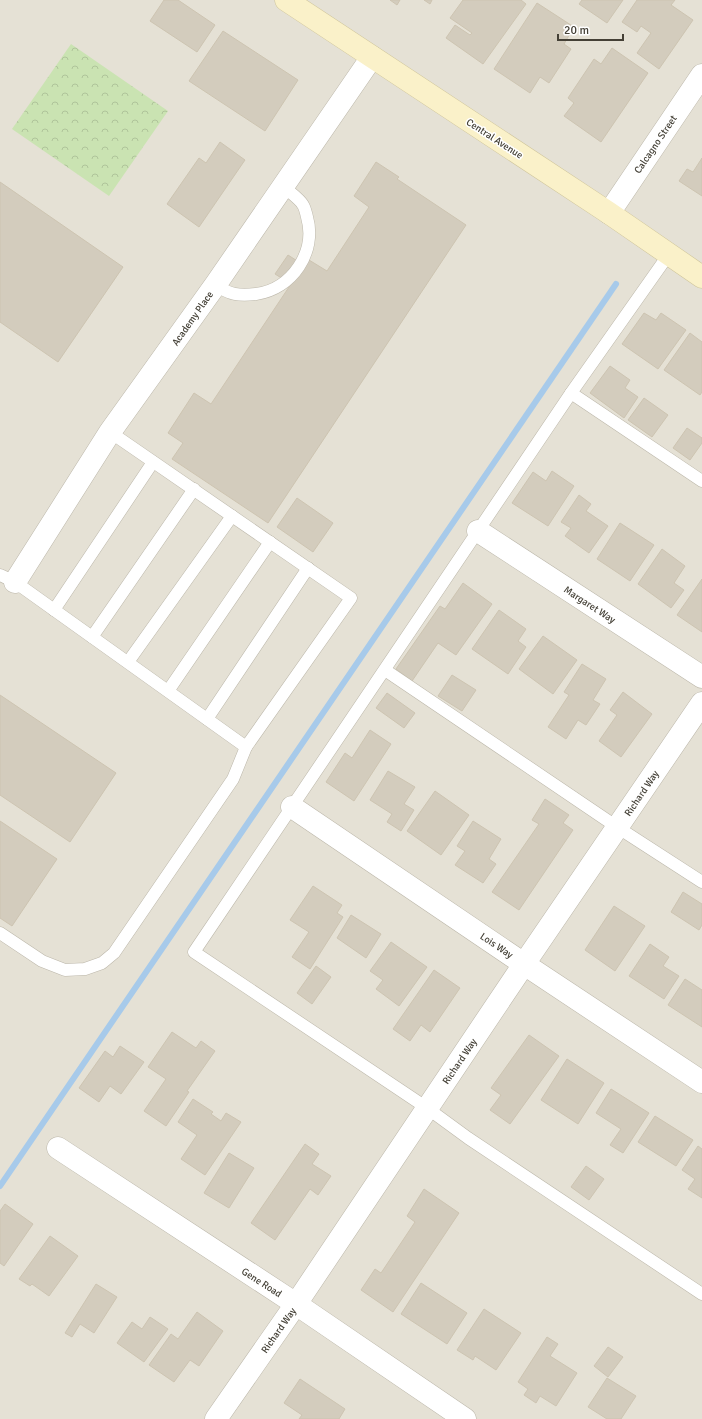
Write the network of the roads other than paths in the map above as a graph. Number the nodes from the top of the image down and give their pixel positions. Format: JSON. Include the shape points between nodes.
{"nodes":[{"id":1,"x":286,"y":0,"type":"edge"},
{"id":2,"x":372,"y":57,"type":"junction"},
{"id":3,"x":702,"y":75,"type":"edge"},
{"id":4,"x":283,"y":186,"type":"junction"},
{"id":5,"x":609,"y":213,"type":"junction"},
{"id":6,"x":669,"y":254,"type":"junction"},
{"id":7,"x":702,"y":277,"type":"edge"},
{"id":8,"x":216,"y":284,"type":"junction"},
{"id":9,"x":571,"y":393,"type":"junction"},
{"id":10,"x":110,"y":432,"type":"junction"},
{"id":11,"x":153,"y":462,"type":"junction"},
{"id":12,"x":702,"y":481,"type":"edge"},
{"id":13,"x":194,"y":489,"type":"junction"},
{"id":14,"x":232,"y":516,"type":"junction"},
{"id":15,"x":478,"y":531,"type":"junction"},
{"id":16,"x":270,"y":542,"type":"junction"},
{"id":17,"x":308,"y":568,"type":"junction"},
{"id":18,"x":8,"y":579,"type":"edge"},
{"id":19,"x":54,"y":610,"type":"junction"},
{"id":20,"x":92,"y":637,"type":"junction"},
{"id":21,"x":128,"y":662,"type":"junction"},
{"id":22,"x":385,"y":670,"type":"junction"},
{"id":23,"x":702,"y":677,"type":"edge"},
{"id":24,"x":168,"y":691,"type":"junction"},
{"id":25,"x":702,"y":703,"type":"edge"},
{"id":26,"x":207,"y":719,"type":"junction"},
{"id":27,"x":246,"y":747,"type":"junction"},
{"id":28,"x":292,"y":807,"type":"junction"},
{"id":29,"x":617,"y":827,"type":"junction"},
{"id":30,"x":702,"y":882,"type":"edge"},
{"id":31,"x":0,"y":933,"type":"edge"},
{"id":32,"x":524,"y":964,"type":"junction"},
{"id":33,"x":702,"y":1082,"type":"edge"},
{"id":34,"x":427,"y":1108,"type":"junction"},
{"id":35,"x":58,"y":1148,"type":"dead end"},
{"id":36,"x":702,"y":1294,"type":"edge"},
{"id":37,"x":296,"y":1304,"type":"junction"},
{"id":38,"x":216,"y":1419,"type":"edge"},
{"id":39,"x":465,"y":1419,"type":"edge"}],
"edges":[{"from":1,"to":2,"type":"street","name":"Central Avenue"},
{"from":2,"to":4,"type":"street","name":"Academy Place"},
{"from":2,"to":5,"type":"street","name":"Central Avenue"},
{"from":3,"to":5,"type":"street","name":"Calcagno Street"},
{"from":4,"to":8,"type":"street","name":"Academy Place"},
{"from":4,"to":8,"type":"lane","via":[[303,205],[309,226],[308,247],[300,267],[286,282],[267,292],[245,296],[224,292]]},
{"from":5,"to":6,"type":"street","name":"Central Avenue"},
{"from":6,"to":7,"type":"street","name":"Central Avenue"},
{"from":6,"to":9,"type":"lane"},
{"from":8,"to":10,"type":"street","name":"Academy Place"},
{"from":9,"to":12,"type":"lane"},
{"from":9,"to":15,"type":"lane"},
{"from":10,"to":11,"type":"lane"},
{"from":10,"to":18,"type":"street","name":"Academy Place"},
{"from":11,"to":13,"type":"lane"},
{"from":11,"to":19,"type":"lane"},
{"from":13,"to":14,"type":"lane"},
{"from":13,"to":20,"type":"lane"},
{"from":14,"to":16,"type":"lane"},
{"from":14,"to":21,"type":"lane"},
{"from":15,"to":22,"type":"lane"},
{"from":15,"to":23,"type":"street","name":"Margaret Way"},
{"from":16,"to":17,"type":"lane"},
{"from":16,"to":24,"type":"lane"},
{"from":17,"to":26,"type":"lane"},
{"from":17,"to":27,"type":"lane","via":[[351,598]]},
{"from":18,"to":19,"type":"lane"},
{"from":19,"to":20,"type":"lane"},
{"from":20,"to":21,"type":"lane"},
{"from":21,"to":24,"type":"lane"},
{"from":22,"to":28,"type":"lane"},
{"from":22,"to":29,"type":"lane"},
{"from":24,"to":26,"type":"lane"},
{"from":25,"to":29,"type":"street","name":"Richard Way"},
{"from":26,"to":27,"type":"lane"},
{"from":27,"to":31,"type":"lane","via":[[233,779],[114,953],[102,963],[65,970],[42,961]]},
{"from":28,"to":32,"type":"street","name":"Lois Way"},
{"from":28,"to":34,"type":"lane","via":[[194,952]]},
{"from":29,"to":30,"type":"lane"},
{"from":29,"to":32,"type":"street","name":"Richard Way"},
{"from":32,"to":33,"type":"street","name":"Lois Way"},
{"from":32,"to":34,"type":"street","name":"Richard Way"},
{"from":34,"to":36,"type":"lane"},
{"from":34,"to":37,"type":"street","name":"Richard Way"},
{"from":35,"to":37,"type":"street","name":"Gene Road"},
{"from":37,"to":38,"type":"street","name":"Richard Way"},
{"from":37,"to":39,"type":"street","name":"Gene Road"}]}
